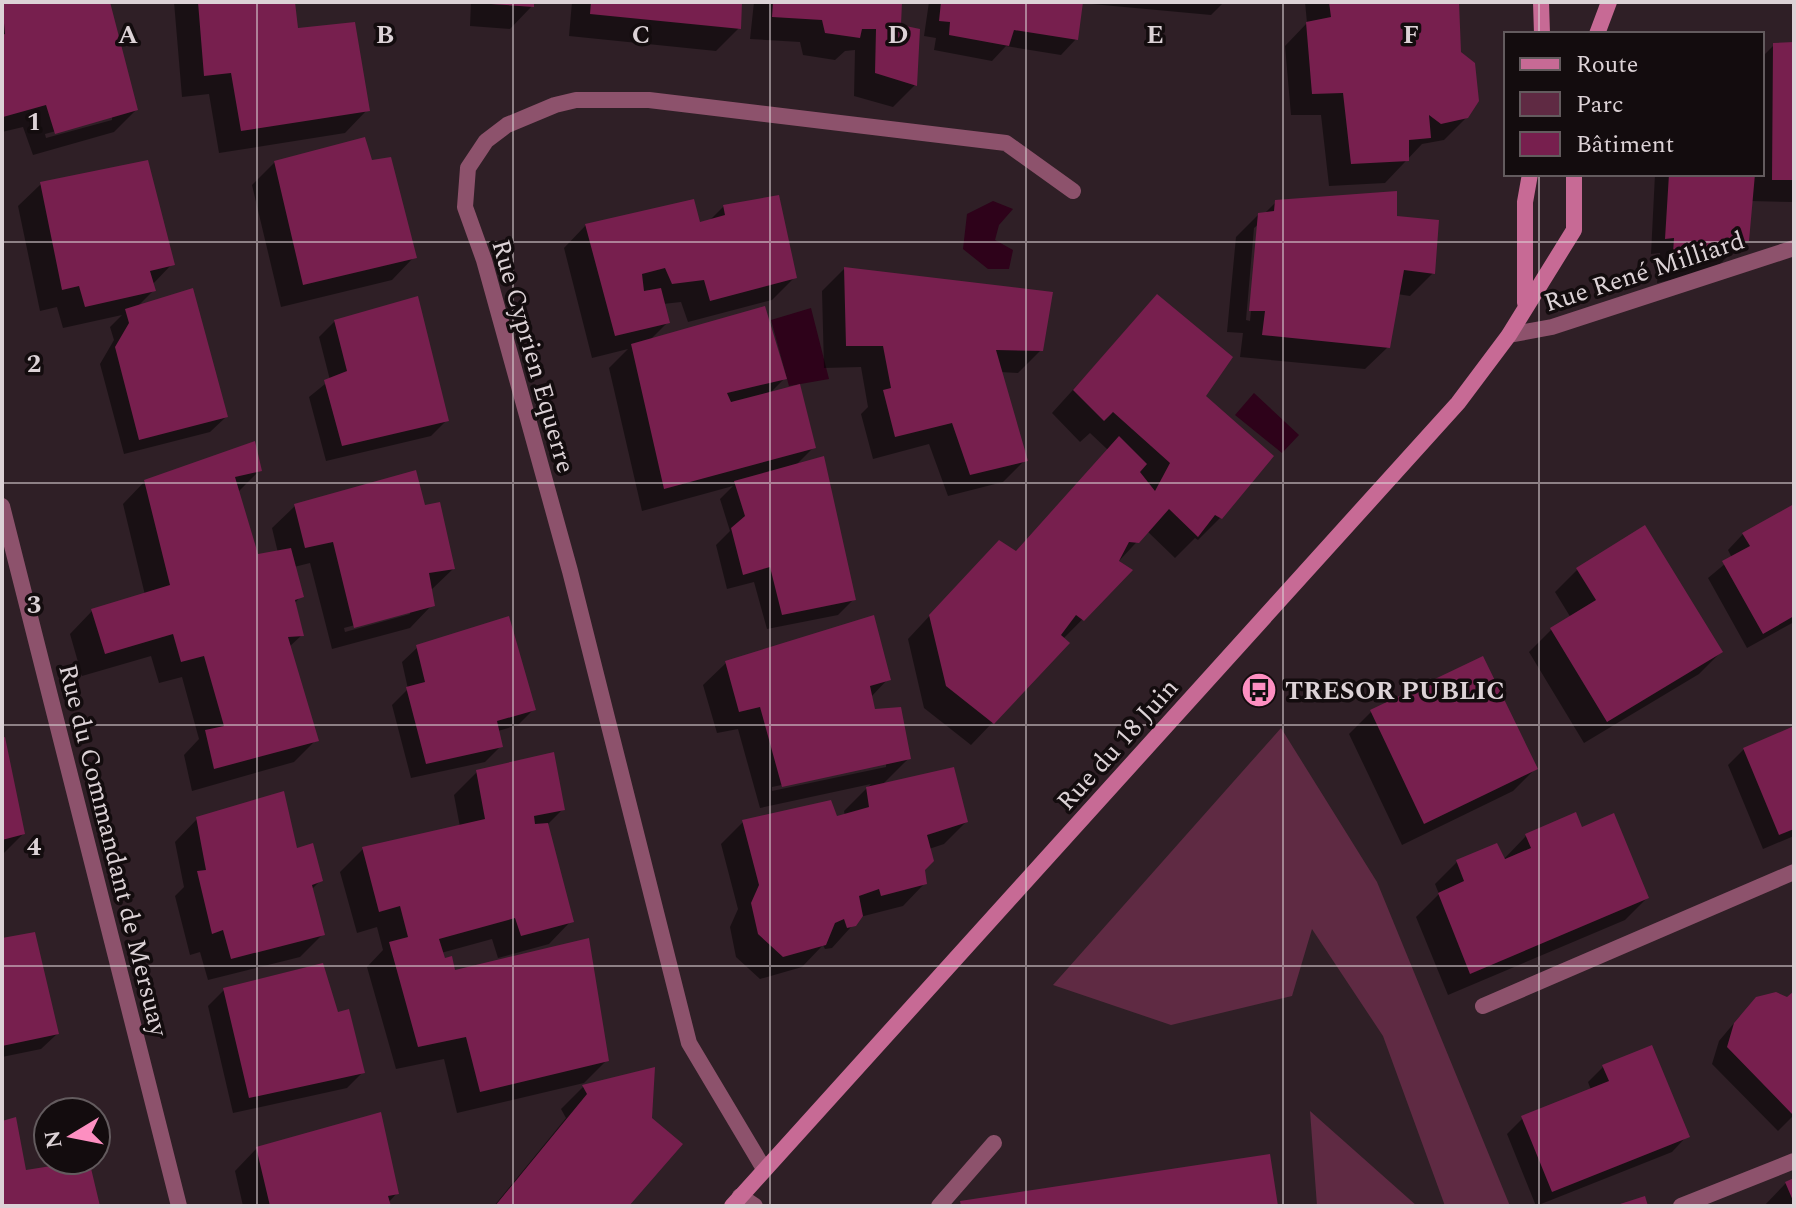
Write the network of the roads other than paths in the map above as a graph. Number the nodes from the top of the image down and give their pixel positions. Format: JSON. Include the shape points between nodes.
{"nodes":[{"id":1,"x":1541,"y":2,"type":"edge"},
{"id":2,"x":1609,"y":2,"type":"edge"},
{"id":3,"x":1542,"y":32,"type":"edge"},
{"id":4,"x":1598,"y":32,"type":"edge"},
{"id":5,"x":1530,"y":176,"type":"edge"},
{"id":6,"x":1574,"y":176,"type":"edge"},
{"id":7,"x":1073,"y":191,"type":"dead end"},
{"id":8,"x":1794,"y":248,"type":"edge"},
{"id":9,"x":1525,"y":305,"type":"junction"},
{"id":10,"x":1509,"y":335,"type":"junction"},
{"id":11,"x":2,"y":506,"type":"edge"},
{"id":12,"x":1794,"y":872,"type":"edge"},
{"id":13,"x":1483,"y":1006,"type":"dead end"},
{"id":14,"x":994,"y":1143,"type":"dead end"},
{"id":15,"x":1794,"y":1161,"type":"edge"},
{"id":16,"x":764,"y":1169,"type":"junction"},
{"id":17,"x":736,"y":1201,"type":"edge"},
{"id":18,"x":179,"y":1206,"type":"edge"},
{"id":19,"x":755,"y":1206,"type":"edge"},
{"id":20,"x":939,"y":1206,"type":"edge"},
{"id":21,"x":1681,"y":1206,"type":"edge"}],
"edges":[{"from":1,"to":3,"type":"main road"},
{"from":2,"to":4,"type":"main road"},
{"from":5,"to":9,"type":"main road","name":"Rue du 18 Juin"},
{"from":6,"to":9,"type":"main road","name":"Rue du 18 Juin","via":[[1574,230]]},
{"from":7,"to":16,"type":"street","name":"Rue Cyprien Equerre","via":[[1006,143],[649,100],[555,105],[507,125],[486,141],[468,168],[465,207],[570,571],[689,1043]]},
{"from":8,"to":10,"type":"street","name":"Rue René Milliard","via":[[1552,327]]},
{"from":9,"to":10,"type":"main road","name":"Rue du 18 Juin"},
{"from":10,"to":16,"type":"main road","name":"Rue du 18 Juin","via":[[1458,403]]},
{"from":11,"to":18,"type":"street","name":"Rue du Commandant de Mersuay"},
{"from":12,"to":13,"type":"street"},
{"from":14,"to":20,"type":"street"},
{"from":15,"to":21,"type":"street"},
{"from":16,"to":17,"type":"main road","name":"Rue du 18 Juin"},
{"from":17,"to":19,"type":"street"}]}
